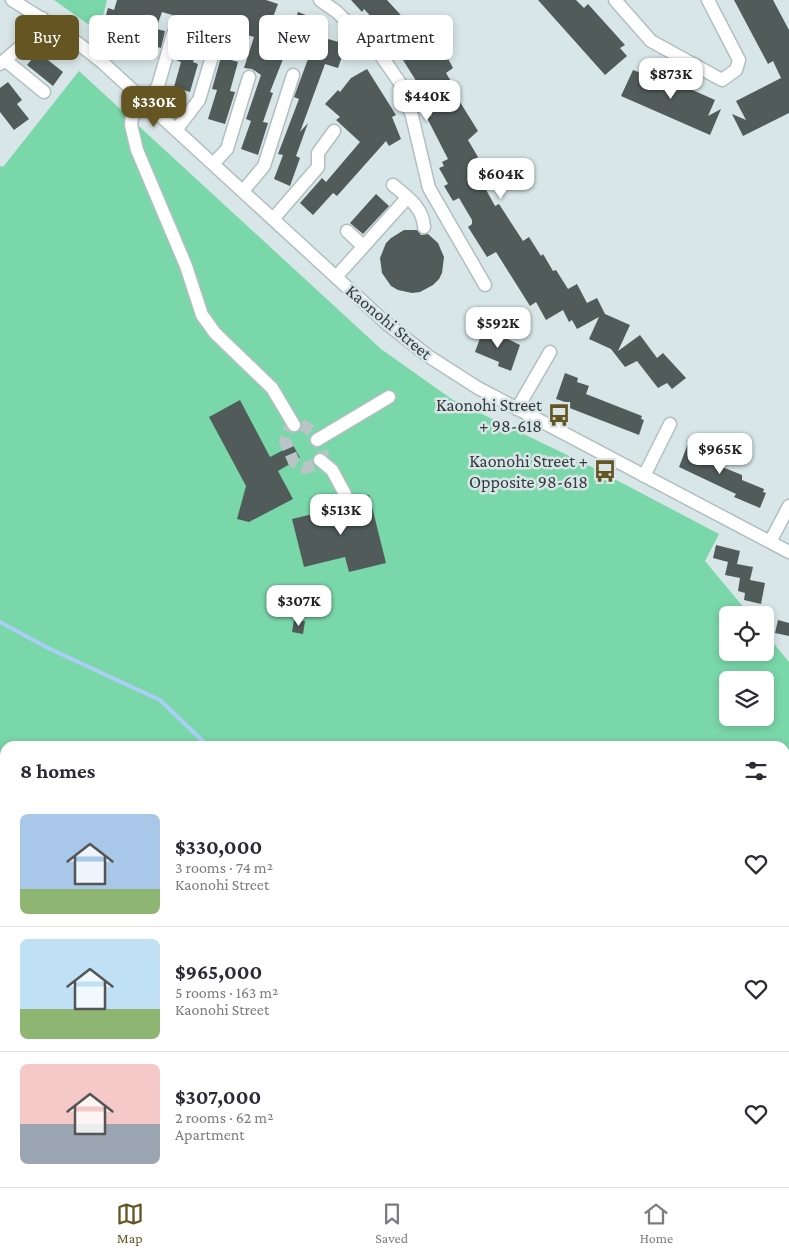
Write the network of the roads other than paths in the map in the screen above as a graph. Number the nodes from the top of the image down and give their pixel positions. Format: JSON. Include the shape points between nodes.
{"nodes":[{"id":1,"x":12,"y":0,"type":"edge"},
{"id":2,"x":320,"y":0,"type":"edge"},
{"id":3,"x":615,"y":0,"type":"edge"},
{"id":4,"x":708,"y":0,"type":"edge"},
{"id":5,"x":37,"y":15,"type":"edge"},
{"id":6,"x":79,"y":44,"type":"edge"},
{"id":7,"x":15,"y":50,"type":"edge"},
{"id":8,"x":168,"y":51,"type":"edge"},
{"id":9,"x":210,"y":60,"type":"dead end"},
{"id":10,"x":2,"y":62,"type":"edge"},
{"id":11,"x":293,"y":75,"type":"dead end"},
{"id":12,"x":249,"y":77,"type":"dead end"},
{"id":13,"x":44,"y":92,"type":"dead end"},
{"id":14,"x":145,"y":101,"type":"junction"},
{"id":15,"x":176,"y":130,"type":"junction"},
{"id":16,"x":334,"y":131,"type":"dead end"},
{"id":17,"x":213,"y":164,"type":"junction"},
{"id":18,"x":393,"y":185,"type":"dead end"},
{"id":19,"x":243,"y":191,"type":"junction"},
{"id":20,"x":407,"y":198,"type":"junction"},
{"id":21,"x":273,"y":219,"type":"junction"},
{"id":22,"x":424,"y":227,"type":"dead end"},
{"id":23,"x":347,"y":231,"type":"dead end"},
{"id":24,"x":363,"y":246,"type":"junction"},
{"id":25,"x":336,"y":277,"type":"junction"},
{"id":26,"x":485,"y":285,"type":"dead end"},
{"id":27,"x":550,"y":352,"type":"dead end"},
{"id":28,"x":389,"y":397,"type":"dead end"},
{"id":29,"x":517,"y":409,"type":"junction"},
{"id":30,"x":670,"y":424,"type":"dead end"},
{"id":31,"x":294,"y":425,"type":"tunnel mouth"},
{"id":32,"x":317,"y":440,"type":"dead end"},
{"id":33,"x":320,"y":460,"type":"dead end"},
{"id":34,"x":644,"y":476,"type":"junction"},
{"id":35,"x":345,"y":494,"type":"dead end"},
{"id":36,"x":789,"y":506,"type":"edge"},
{"id":37,"x":770,"y":542,"type":"junction"},
{"id":38,"x":789,"y":552,"type":"edge"}],
"edges":[{"from":1,"to":5,"type":"street","name":"Kaonohi Street"},
{"from":2,"to":26,"type":"street","via":[[382,57],[400,83],[412,116],[429,188]]},
{"from":3,"to":4,"type":"street","via":[[651,41],[722,80],[736,70],[739,60]]},
{"from":6,"to":14,"type":"street","name":"Kaonohi Street"},
{"from":7,"to":10,"type":"street"},
{"from":8,"to":14,"type":"street","via":[[158,86]]},
{"from":9,"to":15,"type":"street","via":[[199,100]]},
{"from":10,"to":13,"type":"street"},
{"from":11,"to":19,"type":"street","via":[[264,166]]},
{"from":12,"to":17,"type":"street","via":[[227,149]]},
{"from":14,"to":15,"type":"street","name":"Kaonohi Street"},
{"from":14,"to":31,"type":"street","via":[[132,117],[137,150],[208,324],[272,388]]},
{"from":15,"to":17,"type":"street","name":"Kaonohi Street"},
{"from":16,"to":21,"type":"street","via":[[318,153],[318,167]]},
{"from":17,"to":19,"type":"street","name":"Kaonohi Street"},
{"from":18,"to":20,"type":"street"},
{"from":19,"to":21,"type":"street","name":"Kaonohi Street"},
{"from":20,"to":22,"type":"street","via":[[422,213]]},
{"from":20,"to":24,"type":"street"},
{"from":21,"to":25,"type":"street","name":"Kaonohi Street"},
{"from":23,"to":24,"type":"street"},
{"from":24,"to":25,"type":"street"},
{"from":25,"to":29,"type":"street","name":"Kaonohi Street","via":[[428,356]]},
{"from":27,"to":29,"type":"street"},
{"from":28,"to":32,"type":"street"},
{"from":29,"to":34,"type":"street","name":"Kaonohi Street"},
{"from":30,"to":34,"type":"street"},
{"from":33,"to":35,"type":"street","via":[[332,470]]},
{"from":34,"to":37,"type":"street","name":"Kaonohi Street"},
{"from":36,"to":37,"type":"street"},
{"from":37,"to":38,"type":"street","name":"Kaonohi Street"}]}
